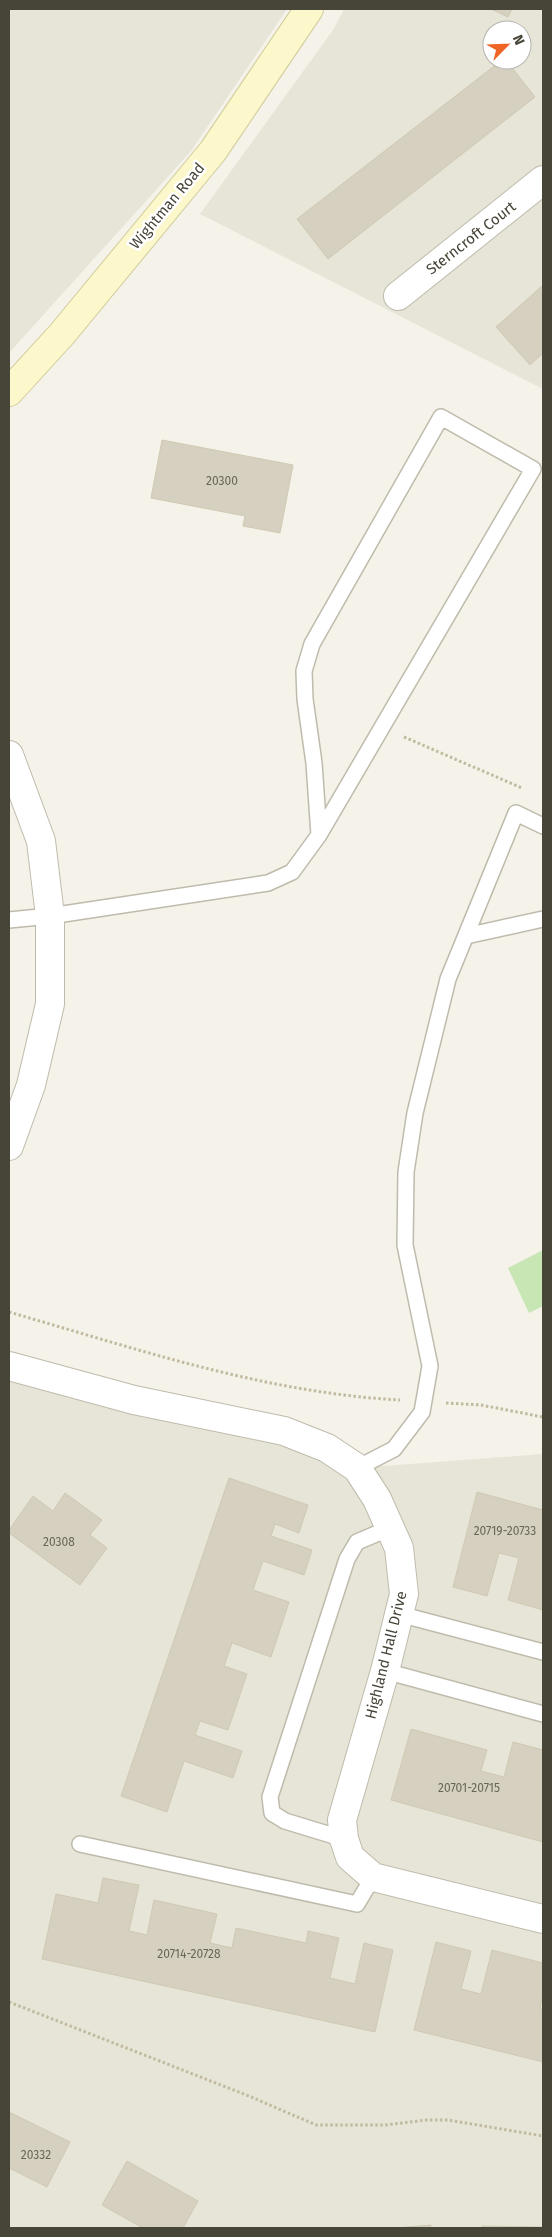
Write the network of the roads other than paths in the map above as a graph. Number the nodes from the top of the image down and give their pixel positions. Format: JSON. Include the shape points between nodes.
{"nodes":[{"id":1,"x":309,"y":9,"type":"edge"},
{"id":2,"x":543,"y":180,"type":"edge"},
{"id":3,"x":398,"y":296,"type":"dead end"},
{"id":4,"x":9,"y":392,"type":"edge"},
{"id":5,"x":9,"y":755,"type":"edge"},
{"id":6,"x":543,"y":826,"type":"edge"},
{"id":7,"x":319,"y":835,"type":"junction"},
{"id":8,"x":50,"y":916,"type":"junction"},
{"id":9,"x":543,"y":918,"type":"edge"},
{"id":10,"x":9,"y":920,"type":"edge"},
{"id":11,"x":466,"y":936,"type":"junction"},
{"id":12,"x":9,"y":1146,"type":"edge"},
{"id":13,"x":9,"y":1366,"type":"edge"},
{"id":14,"x":357,"y":1468,"type":"junction"},
{"id":15,"x":390,"y":1528,"type":"junction"},
{"id":16,"x":399,"y":1614,"type":"junction"},
{"id":17,"x":543,"y":1652,"type":"edge"},
{"id":18,"x":385,"y":1671,"type":"junction"},
{"id":19,"x":543,"y":1714,"type":"edge"},
{"id":20,"x":344,"y":1839,"type":"junction"},
{"id":21,"x":80,"y":1844,"type":"dead end"},
{"id":22,"x":373,"y":1877,"type":"junction"},
{"id":23,"x":543,"y":1919,"type":"edge"}],
"edges":[{"from":1,"to":4,"type":"main road","name":"Wightman Road","via":[[213,151],[62,334]]},
{"from":2,"to":3,"type":"street","name":"Sterncroft Court"},
{"from":5,"to":8,"type":"street","via":[[41,841]]},
{"from":6,"to":11,"type":"lane","via":[[516,813]]},
{"from":7,"to":7,"type":"lane","via":[[533,469],[441,417],[312,644],[304,671]]},
{"from":7,"to":8,"type":"lane","via":[[292,872],[268,883]]},
{"from":8,"to":10,"type":"lane"},
{"from":8,"to":12,"type":"street","via":[[50,1004],[31,1085]]},
{"from":9,"to":11,"type":"lane"},
{"from":11,"to":14,"type":"lane","via":[[448,979],[415,1113],[406,1172],[405,1245],[430,1366],[422,1412],[394,1449]]},
{"from":13,"to":14,"type":"street","name":"Highland Hall Drive","via":[[134,1400],[284,1431],[327,1448]]},
{"from":14,"to":15,"type":"street","name":"Highland Hall Drive","via":[[377,1499]]},
{"from":15,"to":16,"type":"street","name":"Highland Hall Drive","via":[[399,1548],[402,1570],[404,1594]]},
{"from":15,"to":20,"type":"lane","via":[[356,1542],[348,1559],[270,1797],[272,1813],[286,1821]]},
{"from":16,"to":17,"type":"lane"},
{"from":16,"to":18,"type":"street","name":"Highland Hall Drive"},
{"from":18,"to":19,"type":"lane"},
{"from":18,"to":20,"type":"street","name":"Highland Hall Drive","via":[[342,1820]]},
{"from":20,"to":22,"type":"street","name":"Highland Hall Drive","via":[[350,1857]]},
{"from":21,"to":22,"type":"lane","via":[[357,1904]]},
{"from":22,"to":23,"type":"street","name":"Highland Hall Drive"}]}
